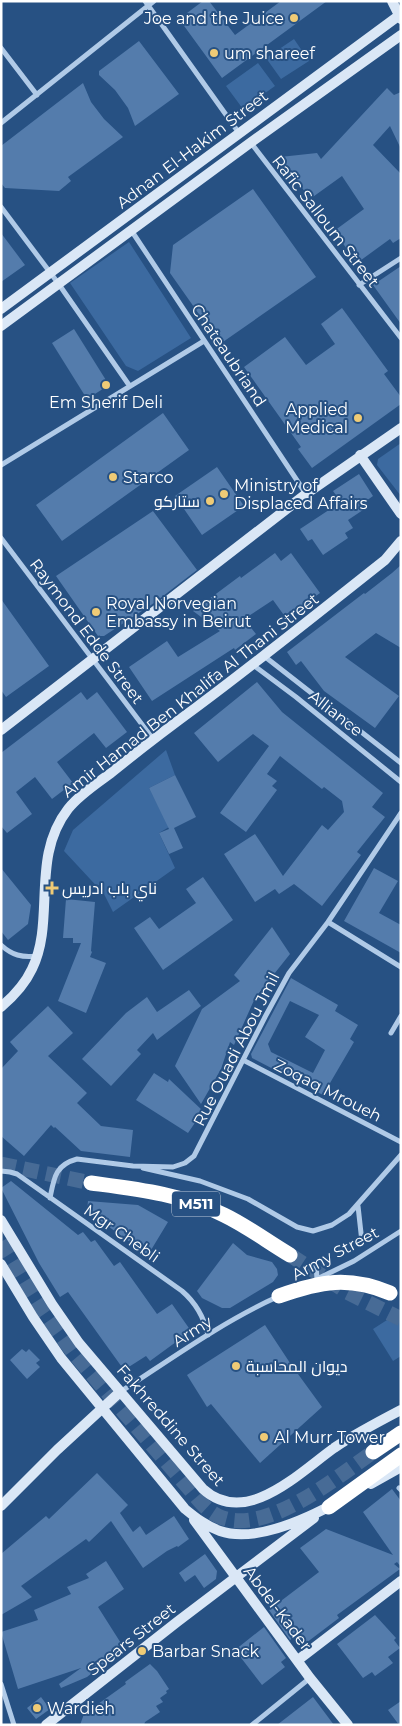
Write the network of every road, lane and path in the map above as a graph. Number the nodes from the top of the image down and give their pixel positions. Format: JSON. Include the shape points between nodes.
{"nodes":[{"id":1,"x":154,"y":1,"type":"edge"},
{"id":2,"x":392,"y":1,"type":"edge"},
{"id":3,"x":146,"y":4,"type":"edge"},
{"id":4,"x":400,"y":16,"type":"edge"},
{"id":5,"x":401,"y":35,"type":"edge"},
{"id":6,"x":1,"y":48,"type":"edge"},
{"id":7,"x":37,"y":95,"type":"junction"},
{"id":8,"x":1,"y":123,"type":"edge"},
{"id":9,"x":239,"y":133,"type":"junction"},
{"id":10,"x":250,"y":143,"type":"junction"},
{"id":11,"x":1,"y":207,"type":"edge"},
{"id":12,"x":131,"y":230,"type":"junction"},
{"id":13,"x":401,"y":258,"type":"edge"},
{"id":14,"x":50,"y":273,"type":"junction"},
{"id":15,"x":58,"y":283,"type":"junction"},
{"id":16,"x":360,"y":285,"type":"junction"},
{"id":17,"x":1,"y":309,"type":"edge"},
{"id":18,"x":1,"y":326,"type":"edge"},
{"id":19,"x":401,"y":338,"type":"edge"},
{"id":20,"x":204,"y":341,"type":"junction"},
{"id":21,"x":130,"y":385,"type":"junction"},
{"id":22,"x":401,"y":428,"type":"edge"},
{"id":23,"x":360,"y":455,"type":"junction"},
{"id":24,"x":1,"y":465,"type":"edge"},
{"id":25,"x":306,"y":494,"type":"junction"},
{"id":26,"x":401,"y":514,"type":"edge"},
{"id":27,"x":1,"y":538,"type":"edge"},
{"id":28,"x":401,"y":542,"type":"edge"},
{"id":29,"x":264,"y":656,"type":"junction"},
{"id":30,"x":92,"y":659,"type":"junction"},
{"id":31,"x":253,"y":665,"type":"junction"},
{"id":32,"x":1,"y":730,"type":"edge"},
{"id":33,"x":153,"y":739,"type":"junction"},
{"id":34,"x":401,"y":763,"type":"edge"},
{"id":35,"x":401,"y":782,"type":"edge"},
{"id":36,"x":401,"y":813,"type":"edge"},
{"id":37,"x":328,"y":922,"type":"junction"},
{"id":38,"x":1,"y":945,"type":"edge"},
{"id":39,"x":37,"y":956,"type":"junction"},
{"id":40,"x":401,"y":968,"type":"edge"},
{"id":41,"x":1,"y":1007,"type":"edge"},
{"id":42,"x":401,"y":1016,"type":"edge"},
{"id":43,"x":391,"y":1033,"type":"dead end"},
{"id":44,"x":243,"y":1060,"type":"junction"},
{"id":45,"x":401,"y":1142,"type":"edge"},
{"id":46,"x":401,"y":1155,"type":"edge"},
{"id":47,"x":133,"y":1166,"type":"junction"},
{"id":48,"x":1,"y":1171,"type":"edge"},
{"id":49,"x":91,"y":1184,"type":"tunnel mouth"},
{"id":50,"x":50,"y":1198,"type":"junction"},
{"id":51,"x":358,"y":1206,"type":"junction"},
{"id":52,"x":1,"y":1220,"type":"edge"},
{"id":53,"x":401,"y":1231,"type":"edge"},
{"id":54,"x":362,"y":1242,"type":"dead end"},
{"id":55,"x":290,"y":1255,"type":"tunnel mouth"},
{"id":56,"x":1,"y":1264,"type":"edge"},
{"id":57,"x":316,"y":1265,"type":"dead end"},
{"id":58,"x":317,"y":1279,"type":"junction"},
{"id":59,"x":390,"y":1293,"type":"dead end"},
{"id":60,"x":280,"y":1296,"type":"junction"},
{"id":61,"x":208,"y":1336,"type":"junction"},
{"id":62,"x":120,"y":1392,"type":"junction"},
{"id":63,"x":101,"y":1408,"type":"junction"},
{"id":64,"x":401,"y":1410,"type":"edge"},
{"id":65,"x":401,"y":1433,"type":"edge"},
{"id":66,"x":373,"y":1452,"type":"tunnel mouth"},
{"id":67,"x":401,"y":1455,"type":"edge"},
{"id":68,"x":401,"y":1467,"type":"edge"},
{"id":69,"x":1,"y":1506,"type":"edge"},
{"id":70,"x":329,"y":1507,"type":"junction"},
{"id":71,"x":185,"y":1509,"type":"junction"},
{"id":72,"x":236,"y":1577,"type":"junction"},
{"id":73,"x":401,"y":1581,"type":"edge"},
{"id":74,"x":298,"y":1660,"type":"junction"},
{"id":75,"x":310,"y":1678,"type":"junction"},
{"id":76,"x":1,"y":1684,"type":"edge"},
{"id":77,"x":14,"y":1725,"type":"edge"},
{"id":78,"x":46,"y":1725,"type":"edge"},
{"id":79,"x":252,"y":1725,"type":"edge"},
{"id":80,"x":348,"y":1725,"type":"edge"}],
"edges":[{"from":1,"to":3,"type":"street"},
{"from":2,"to":4,"type":"street"},
{"from":3,"to":7,"type":"street"},
{"from":3,"to":9,"type":"street"},
{"from":4,"to":9,"type":"street","name":"Adnan El-Hakim Street"},
{"from":5,"to":10,"type":"street","name":"Adnan El-Hakim Street"},
{"from":6,"to":7,"type":"street"},
{"from":7,"to":8,"type":"street"},
{"from":9,"to":14,"type":"street","name":"Adnan El-Hakim Street"},
{"from":10,"to":12,"type":"street","name":"Adnan El-Hakim Street"},
{"from":10,"to":16,"type":"street","name":"Rafic Salloum Street"},
{"from":11,"to":14,"type":"street"},
{"from":12,"to":15,"type":"street","name":"Adnan El-Hakim Street"},
{"from":12,"to":20,"type":"street","name":"Chateaubriand"},
{"from":13,"to":16,"type":"street"},
{"from":14,"to":15,"type":"street"},
{"from":14,"to":17,"type":"street","name":"Adnan El-Hakim Street"},
{"from":15,"to":18,"type":"street","name":"Adnan El-Hakim Street"},
{"from":15,"to":21,"type":"street"},
{"from":16,"to":19,"type":"street","name":"Rafic Salloum Street"},
{"from":20,"to":21,"type":"street"},
{"from":20,"to":25,"type":"street","name":"Chateaubriand"},
{"from":21,"to":24,"type":"street"},
{"from":22,"to":23,"type":"street"},
{"from":23,"to":25,"type":"street"},
{"from":23,"to":26,"type":"street"},
{"from":25,"to":30,"type":"street"},
{"from":27,"to":30,"type":"street","name":"Raymond Edde Street"},
{"from":28,"to":29,"type":"street","name":"Amir Hamad Ben Khalifa Al Thani Street","via":[[385,560]]},
{"from":29,"to":31,"type":"street","name":"Amir Hamad Ben Khalifa Al Thani Street"},
{"from":29,"to":34,"type":"street","name":"Alliance"},
{"from":30,"to":32,"type":"street"},
{"from":30,"to":33,"type":"street","name":"Raymond Edde Street"},
{"from":31,"to":33,"type":"street","name":"Amir Hamad Ben Khalifa Al Thani Street"},
{"from":31,"to":35,"type":"street","name":"Alliance"},
{"from":33,"to":39,"type":"street","name":"Amir Hamad Ben Khalifa Al Thani Street","via":[[82,795],[61,819],[49,849]]},
{"from":36,"to":37,"type":"street","name":"Rue Ouadi Abou Jmil"},
{"from":37,"to":40,"type":"street"},
{"from":37,"to":44,"type":"street","name":"Rue Ouadi Abou Jmil","via":[[289,973]]},
{"from":38,"to":39,"type":"street","via":[[16,955]]},
{"from":39,"to":41,"type":"street","name":"Amir Hamad Ben Khalifa Al Thani Street","via":[[26,980]]},
{"from":42,"to":43,"type":"street"},
{"from":44,"to":45,"type":"street","name":"Zoqaq Mroueh"},
{"from":44,"to":47,"type":"street","name":"Rue Ouadi Abou Jmil","via":[[194,1156],[173,1167]]},
{"from":46,"to":51,"type":"street"},
{"from":47,"to":50,"type":"street","name":"Rue Ouadi Abou Jmil","via":[[77,1159],[69,1161],[57,1171]]},
{"from":47,"to":51,"type":"street","via":[[208,1184],[248,1199],[297,1227],[313,1231],[332,1225]]},
{"from":48,"to":50,"type":"street","name":"Mgr Chebli","via":[[17,1174]]},
{"from":49,"to":55,"type":"highway","number":"M511","via":[[146,1190],[198,1204],[232,1219]]},
{"from":50,"to":61,"type":"street","name":"Mgr Chebli","via":[[182,1291],[202,1315]]},
{"from":51,"to":54,"type":"street"},
{"from":52,"to":62,"type":"street","name":"Fakhreddine Street","via":[[66,1325]]},
{"from":53,"to":58,"type":"street","name":"Army Street","via":[[354,1261]]},
{"from":56,"to":63,"type":"street","via":[[47,1337]]},
{"from":57,"to":58,"type":"street"},
{"from":58,"to":60,"type":"street","name":"Army Street"},
{"from":59,"to":60,"type":"highway","via":[[372,1286],[342,1282],[314,1285]]},
{"from":60,"to":61,"type":"street","name":"Army"},
{"from":61,"to":62,"type":"street","name":"Army"},
{"from":62,"to":63,"type":"street"},
{"from":62,"to":64,"type":"street","name":"Fakhreddine Street","via":[[203,1489],[227,1502],[252,1501],[268,1495],[346,1440]]},
{"from":63,"to":69,"type":"street"},
{"from":63,"to":71,"type":"street"},
{"from":65,"to":66,"type":"highway"},
{"from":67,"to":70,"type":"highway"},
{"from":68,"to":70,"type":"street"},
{"from":70,"to":71,"type":"street","via":[[266,1532],[236,1534],[212,1528]]},
{"from":70,"to":72,"type":"street","name":"Spears Street"},
{"from":71,"to":72,"type":"street","name":"Abdel-Kader"},
{"from":72,"to":74,"type":"street","name":"Abdel-Kader"},
{"from":72,"to":78,"type":"street","name":"Spears Street"},
{"from":73,"to":74,"type":"street"},
{"from":74,"to":75,"type":"street","name":"Abdel-Kader"},
{"from":75,"to":79,"type":"street"},
{"from":75,"to":80,"type":"street","name":"Abdel-Kader"},
{"from":76,"to":77,"type":"street"}]}
